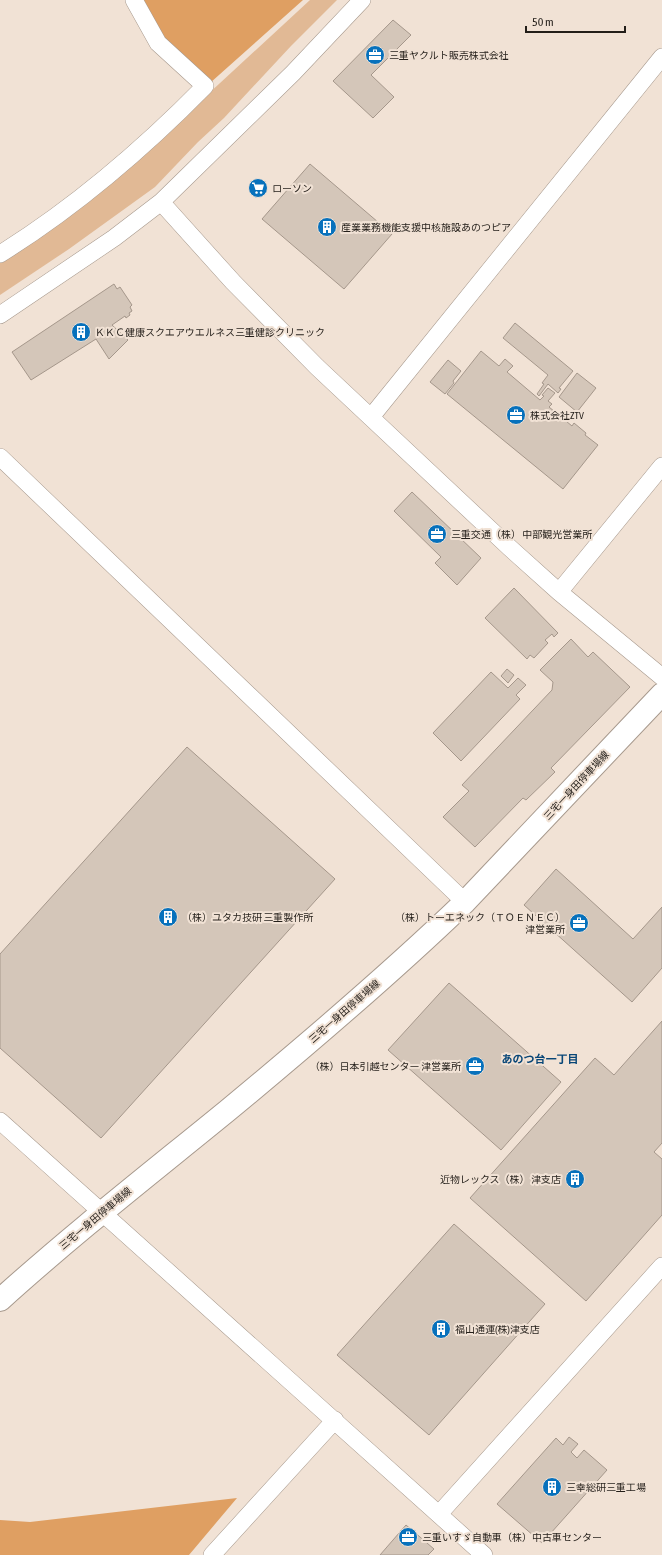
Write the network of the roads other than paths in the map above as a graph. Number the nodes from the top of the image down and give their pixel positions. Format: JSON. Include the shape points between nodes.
{"nodes":[{"id":1,"x":134,"y":0,"type":"edge"},
{"id":2,"x":362,"y":0,"type":"edge"},
{"id":3,"x":662,"y":56,"type":"edge"},
{"id":4,"x":161,"y":202,"type":"junction"},
{"id":5,"x":0,"y":254,"type":"edge"},
{"id":6,"x":0,"y":315,"type":"edge"},
{"id":7,"x":371,"y":417,"type":"junction"},
{"id":8,"x":0,"y":457,"type":"edge"},
{"id":9,"x":662,"y":466,"type":"edge"},
{"id":10,"x":559,"y":592,"type":"junction"},
{"id":11,"x":662,"y":677,"type":"edge"},
{"id":12,"x":662,"y":694,"type":"edge"},
{"id":13,"x":465,"y":902,"type":"junction"},
{"id":14,"x":0,"y":1121,"type":"edge"},
{"id":15,"x":102,"y":1212,"type":"junction"},
{"id":16,"x":662,"y":1266,"type":"edge"},
{"id":17,"x":0,"y":1300,"type":"edge"},
{"id":18,"x":335,"y":1420,"type":"junction"},
{"id":19,"x":439,"y":1514,"type":"junction"},
{"id":20,"x":212,"y":1555,"type":"edge"},
{"id":21,"x":484,"y":1555,"type":"edge"}],
"edges":[{"from":1,"to":5,"type":"street","via":[[158,43],[205,86],[125,160],[68,207]]},
{"from":2,"to":4,"type":"street","via":[[293,73]]},
{"from":3,"to":7,"type":"street"},
{"from":4,"to":6,"type":"street","via":[[114,238]]},
{"from":4,"to":7,"type":"street","via":[[233,282],[317,367]]},
{"from":7,"to":10,"type":"street"},
{"from":8,"to":13,"type":"street"},
{"from":9,"to":10,"type":"street"},
{"from":10,"to":11,"type":"street"},
{"from":12,"to":13,"type":"main road","name":"三宅一身田停車場線"},
{"from":13,"to":15,"type":"main road","name":"三宅一身田停車場線","via":[[290,1059]]},
{"from":14,"to":15,"type":"street"},
{"from":15,"to":17,"type":"main road","name":"三宅一身田停車場線"},
{"from":15,"to":18,"type":"street"},
{"from":16,"to":19,"type":"street"},
{"from":18,"to":19,"type":"street"},
{"from":18,"to":20,"type":"street"},
{"from":19,"to":21,"type":"street"}]}
